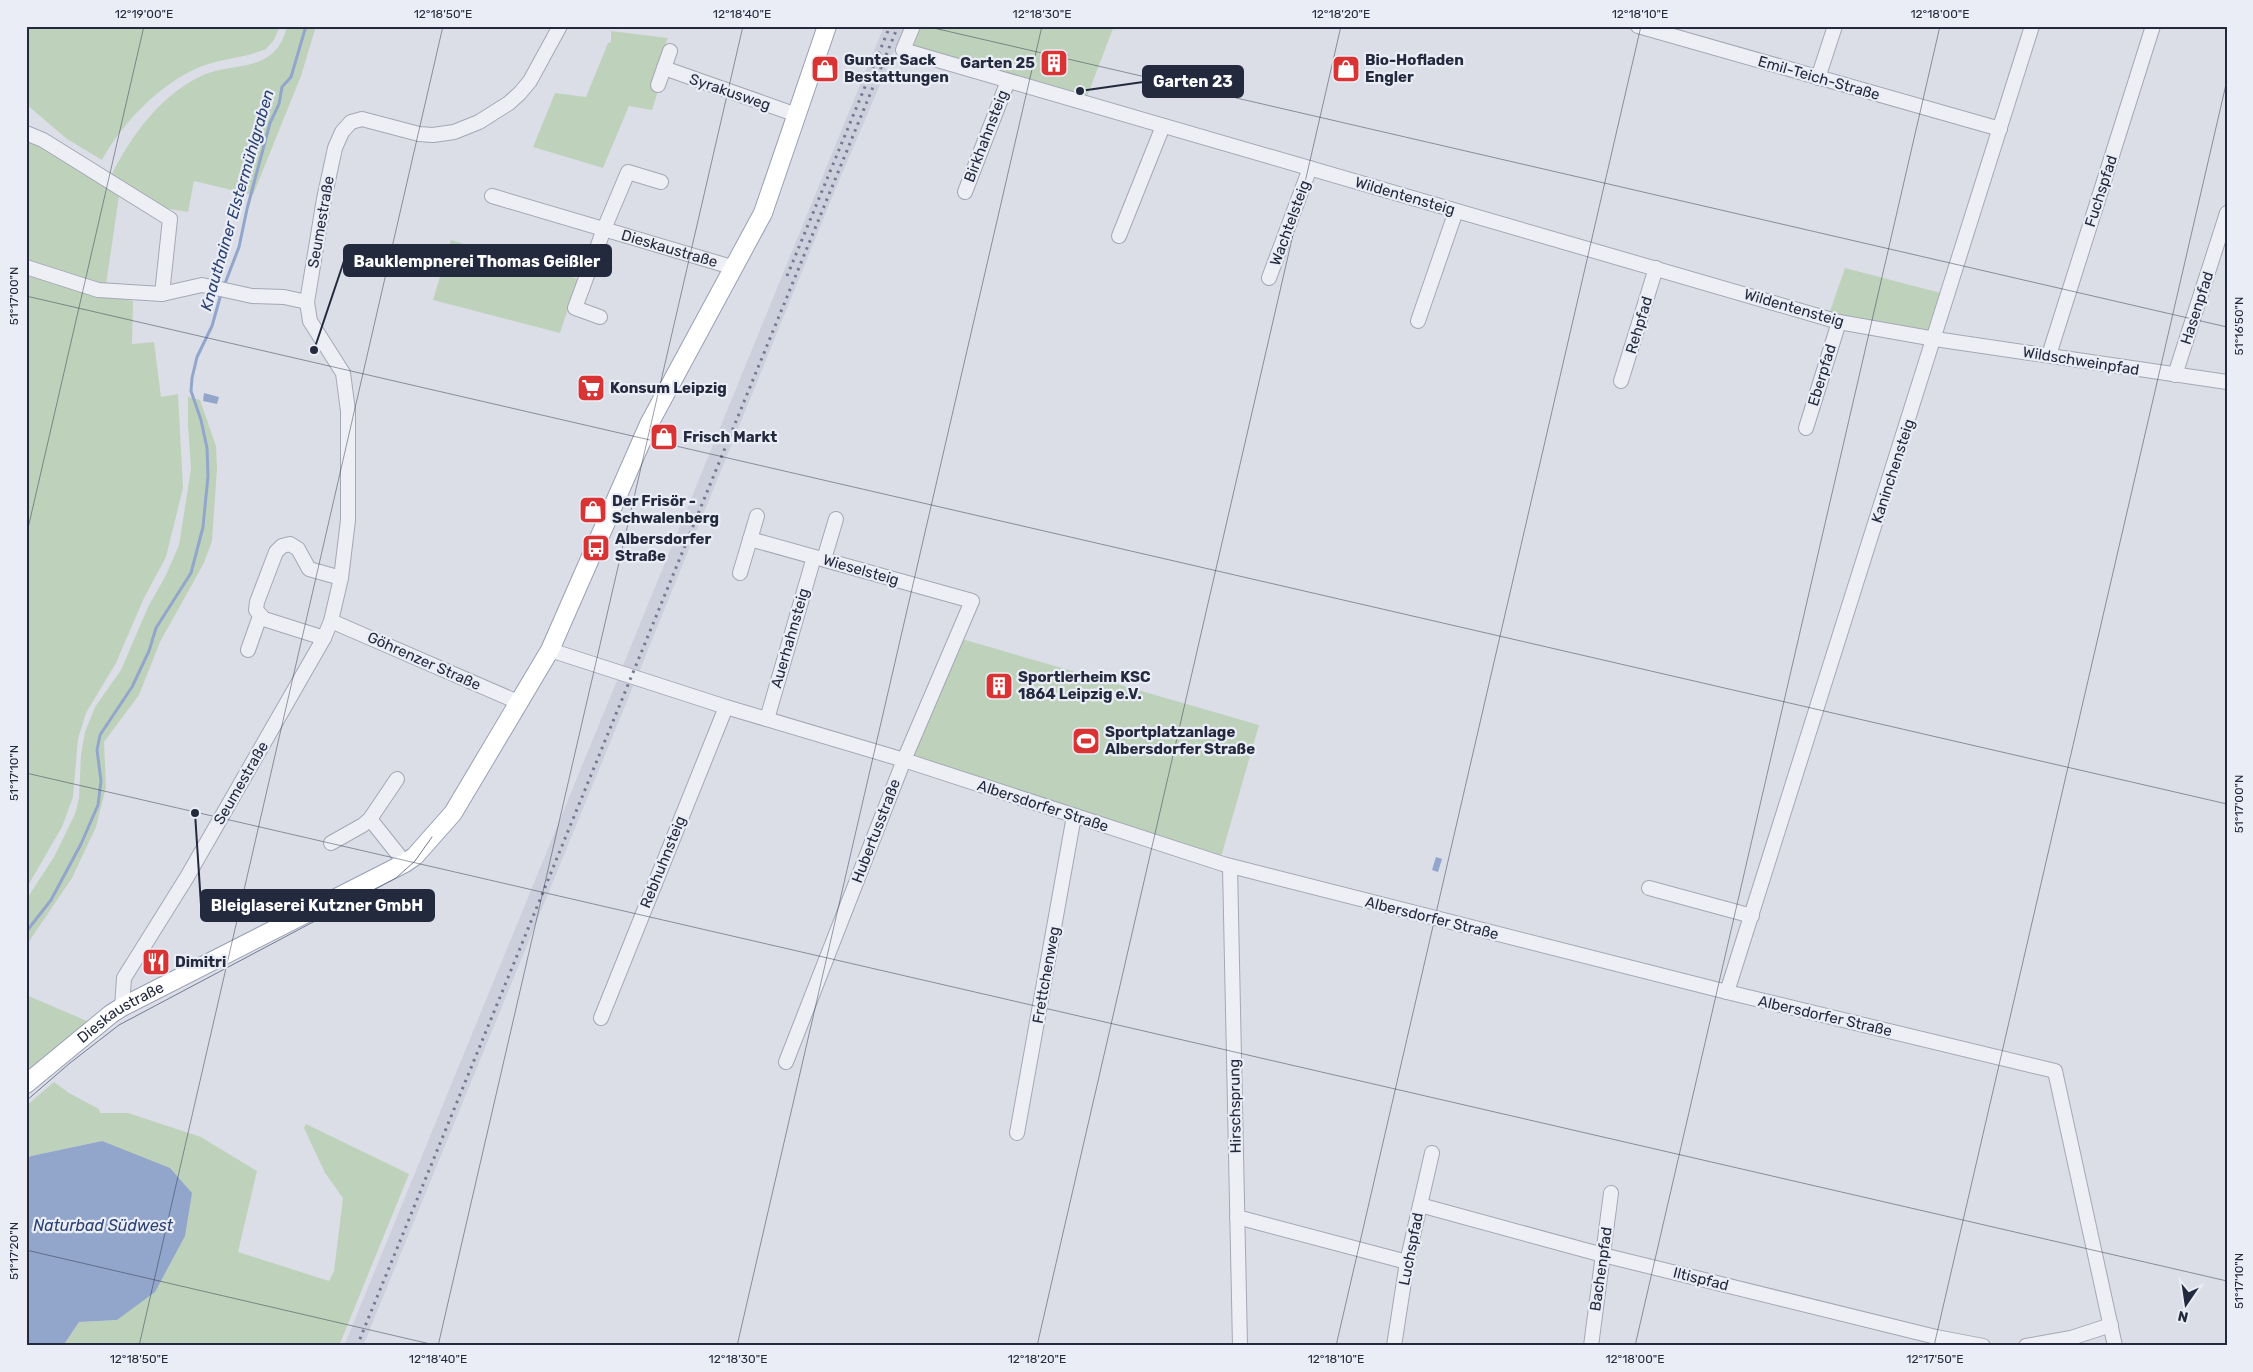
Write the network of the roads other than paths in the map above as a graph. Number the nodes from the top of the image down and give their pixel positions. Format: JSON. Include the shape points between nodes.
{"nodes":[{"id":1,"x":560,"y":26,"type":"edge"},
{"id":2,"x":827,"y":26,"type":"edge"},
{"id":3,"x":913,"y":26,"type":"edge"},
{"id":4,"x":1638,"y":26,"type":"edge"},
{"id":5,"x":1835,"y":26,"type":"edge"},
{"id":6,"x":2032,"y":26,"type":"edge"},
{"id":7,"x":2153,"y":26,"type":"edge"},
{"id":8,"x":1659,"y":29,"type":"edge"},
{"id":9,"x":670,"y":52,"type":"dead end"},
{"id":10,"x":664,"y":68,"type":"junction"},
{"id":11,"x":1818,"y":78,"type":"junction"},
{"id":12,"x":1008,"y":81,"type":"junction"},
{"id":13,"x":658,"y":85,"type":"dead end"},
{"id":14,"x":797,"y":115,"type":"junction"},
{"id":15,"x":1163,"y":126,"type":"junction"},
{"id":16,"x":2000,"y":129,"type":"junction"},
{"id":17,"x":26,"y":133,"type":"edge"},
{"id":18,"x":1310,"y":168,"type":"junction"},
{"id":19,"x":661,"y":182,"type":"dead end"},
{"id":20,"x":965,"y":192,"type":"dead end"},
{"id":21,"x":492,"y":196,"type":"dead end"},
{"id":22,"x":1456,"y":211,"type":"junction"},
{"id":23,"x":2227,"y":213,"type":"edge"},
{"id":24,"x":604,"y":229,"type":"junction"},
{"id":25,"x":1118,"y":236,"type":"dead end"},
{"id":26,"x":26,"y":267,"type":"edge"},
{"id":27,"x":734,"y":268,"type":"junction"},
{"id":28,"x":1656,"y":268,"type":"junction"},
{"id":29,"x":1269,"y":278,"type":"dead end"},
{"id":30,"x":162,"y":294,"type":"junction"},
{"id":31,"x":307,"y":302,"type":"junction"},
{"id":32,"x":600,"y":316,"type":"dead end"},
{"id":33,"x":1418,"y":321,"type":"dead end"},
{"id":34,"x":1839,"y":322,"type":"junction"},
{"id":35,"x":1935,"y":339,"type":"junction"},
{"id":36,"x":2049,"y":355,"type":"junction"},
{"id":37,"x":2175,"y":375,"type":"junction"},
{"id":38,"x":1621,"y":381,"type":"dead end"},
{"id":39,"x":2227,"y":382,"type":"edge"},
{"id":40,"x":1806,"y":428,"type":"dead end"},
{"id":41,"x":757,"y":516,"type":"dead end"},
{"id":42,"x":836,"y":519,"type":"dead end"},
{"id":43,"x":750,"y":539,"type":"junction"},
{"id":44,"x":819,"y":558,"type":"junction"},
{"id":45,"x":740,"y":573,"type":"dead end"},
{"id":46,"x":341,"y":578,"type":"junction"},
{"id":47,"x":972,"y":601,"type":"joint"},
{"id":48,"x":260,"y":616,"type":"junction"},
{"id":49,"x":331,"y":621,"type":"junction"},
{"id":50,"x":324,"y":638,"type":"junction"},
{"id":51,"x":248,"y":650,"type":"dead end"},
{"id":52,"x":550,"y":650,"type":"junction"},
{"id":53,"x":518,"y":702,"type":"junction"},
{"id":54,"x":726,"y":707,"type":"junction"},
{"id":55,"x":767,"y":719,"type":"junction"},
{"id":56,"x":904,"y":760,"type":"junction"},
{"id":57,"x":397,"y":779,"type":"dead end"},
{"id":58,"x":1074,"y":816,"type":"junction"},
{"id":59,"x":370,"y":819,"type":"junction"},
{"id":60,"x":331,"y":842,"type":"dead end"},
{"id":61,"x":405,"y":863,"type":"junction"},
{"id":62,"x":1230,"y":866,"type":"junction"},
{"id":63,"x":1648,"y":888,"type":"dead end"},
{"id":64,"x":1752,"y":916,"type":"junction"},
{"id":65,"x":1727,"y":992,"type":"junction"},
{"id":66,"x":122,"y":1007,"type":"junction"},
{"id":67,"x":601,"y":1018,"type":"dead end"},
{"id":68,"x":786,"y":1062,"type":"dead end"},
{"id":69,"x":26,"y":1084,"type":"edge"},
{"id":70,"x":1017,"y":1133,"type":"dead end"},
{"id":71,"x":1432,"y":1153,"type":"dead end"},
{"id":72,"x":1611,"y":1193,"type":"dead end"},
{"id":73,"x":1420,"y":1205,"type":"junction"},
{"id":74,"x":1236,"y":1217,"type":"junction"},
{"id":75,"x":1603,"y":1255,"type":"junction"},
{"id":76,"x":1407,"y":1262,"type":"junction"},
{"id":77,"x":2110,"y":1325,"type":"junction"},
{"id":78,"x":1240,"y":1346,"type":"edge"},
{"id":79,"x":1394,"y":1346,"type":"edge"},
{"id":80,"x":1591,"y":1346,"type":"edge"},
{"id":81,"x":1983,"y":1346,"type":"edge"},
{"id":82,"x":2026,"y":1346,"type":"edge"},
{"id":83,"x":2115,"y":1346,"type":"edge"}],
"edges":[{"from":1,"to":31,"type":"street","name":"Seumestraße","via":[[520,93],[479,122],[454,132],[418,134],[362,119],[351,122],[342,132],[332,159]]},
{"from":2,"to":14,"type":"main road","name":"Dieskaustraße"},
{"from":3,"to":12,"type":"street","name":"Wildentensteig","via":[[903,50]]},
{"from":4,"to":8,"type":"street","name":"Emil-Teich-Straße"},
{"from":5,"to":11,"type":"street"},
{"from":6,"to":16,"type":"street","name":"Kaninchensteig"},
{"from":7,"to":36,"type":"street","name":"Fuchspfad"},
{"from":8,"to":11,"type":"street","name":"Emil-Teich-Straße"},
{"from":9,"to":10,"type":"street"},
{"from":10,"to":13,"type":"street"},
{"from":10,"to":14,"type":"street","name":"Syrakusweg"},
{"from":11,"to":16,"type":"street","name":"Emil-Teich-Straße"},
{"from":12,"to":15,"type":"street","name":"Wildentensteig"},
{"from":12,"to":20,"type":"street","name":"Birkhahnsteig"},
{"from":14,"to":27,"type":"main road","name":"Dieskaustraße","via":[[763,213]]},
{"from":15,"to":18,"type":"street","name":"Wildentensteig"},
{"from":15,"to":25,"type":"street"},
{"from":16,"to":35,"type":"street","name":"Kaninchensteig"},
{"from":17,"to":30,"type":"street","via":[[43,140],[170,219]]},
{"from":18,"to":22,"type":"street","name":"Wildentensteig"},
{"from":18,"to":29,"type":"street","name":"Wachtelsteig"},
{"from":19,"to":24,"type":"street","name":"Dieskaustraße","via":[[628,172]]},
{"from":21,"to":24,"type":"street","name":"Dieskaustraße"},
{"from":22,"to":28,"type":"street","name":"Wildentensteig"},
{"from":22,"to":33,"type":"street"},
{"from":23,"to":37,"type":"street","name":"Hasenpfad"},
{"from":24,"to":27,"type":"street","name":"Dieskaustraße"},
{"from":24,"to":32,"type":"street","name":"Dieskaustraße","via":[[575,308]]},
{"from":26,"to":30,"type":"street","via":[[98,290]]},
{"from":27,"to":52,"type":"main road","name":"Dieskaustraße","via":[[649,424]]},
{"from":28,"to":34,"type":"street","name":"Wildentensteig"},
{"from":28,"to":38,"type":"street","name":"Rehpfad"},
{"from":30,"to":31,"type":"street","via":[[202,285],[252,296]]},
{"from":31,"to":46,"type":"street","name":"Seumestraße","via":[[310,321],[343,373],[348,411],[348,520]]},
{"from":34,"to":35,"type":"street","name":"Wildentensteig"},
{"from":34,"to":40,"type":"street","name":"Eberpfad"},
{"from":35,"to":36,"type":"street","name":"Wildschweinpfad"},
{"from":35,"to":64,"type":"street","name":"Kaninchensteig"},
{"from":36,"to":37,"type":"street","name":"Wildschweinpfad"},
{"from":37,"to":39,"type":"street","name":"Wildschweinpfad"},
{"from":41,"to":43,"type":"street"},
{"from":42,"to":44,"type":"street","name":"Auerhahnsteig"},
{"from":43,"to":44,"type":"street","name":"Wieselsteig"},
{"from":43,"to":45,"type":"street"},
{"from":44,"to":47,"type":"street","name":"Wieselsteig"},
{"from":44,"to":55,"type":"street","name":"Auerhahnsteig"},
{"from":46,"to":48,"type":"street","via":[[309,569],[298,549],[290,544],[282,546],[276,552],[257,602],[256,610]]},
{"from":46,"to":49,"type":"street","name":"Seumestraße"},
{"from":47,"to":56,"type":"street","name":"Hubertusstraße"},
{"from":48,"to":50,"type":"street"},
{"from":48,"to":51,"type":"street"},
{"from":49,"to":50,"type":"street","name":"Seumestraße"},
{"from":49,"to":53,"type":"street","name":"Göhrenzer Straße"},
{"from":50,"to":66,"type":"street","name":"Seumestraße","via":[[187,877],[124,978]]},
{"from":52,"to":53,"type":"main road","name":"Dieskaustraße"},
{"from":52,"to":54,"type":"street","name":"Albersdorfer Straße"},
{"from":53,"to":61,"type":"main road","name":"Dieskaustraße","via":[[453,813]]},
{"from":54,"to":55,"type":"street","name":"Albersdorfer Straße"},
{"from":54,"to":67,"type":"street","name":"Rebhuhnsteig"},
{"from":55,"to":56,"type":"street","name":"Albersdorfer Straße"},
{"from":56,"to":58,"type":"street","name":"Albersdorfer Straße"},
{"from":56,"to":68,"type":"street","name":"Hubertusstraße"},
{"from":57,"to":59,"type":"street"},
{"from":58,"to":62,"type":"street","name":"Albersdorfer Straße"},
{"from":58,"to":70,"type":"street","name":"Frettchenweg"},
{"from":59,"to":60,"type":"street"},
{"from":59,"to":61,"type":"street"},
{"from":61,"to":66,"type":"main road","name":"Dieskaustraße"},
{"from":62,"to":65,"type":"street","name":"Albersdorfer Straße"},
{"from":62,"to":74,"type":"street","name":"Hirschsprung"},
{"from":63,"to":64,"type":"street"},
{"from":64,"to":65,"type":"street","name":"Kaninchensteig"},
{"from":65,"to":77,"type":"street","name":"Albersdorfer Straße","via":[[2055,1071]]},
{"from":66,"to":69,"type":"main road","name":"Dieskaustraße"},
{"from":71,"to":73,"type":"street","name":"Luchspfad"},
{"from":72,"to":75,"type":"street","name":"Bachenpfad"},
{"from":73,"to":75,"type":"street","name":"Iltispfad"},
{"from":73,"to":76,"type":"street","name":"Luchspfad"},
{"from":74,"to":76,"type":"street"},
{"from":74,"to":78,"type":"street","name":"Hirschsprung"},
{"from":75,"to":80,"type":"street","name":"Bachenpfad"},
{"from":75,"to":81,"type":"street","name":"Iltispfad"},
{"from":76,"to":79,"type":"street","name":"Luchspfad"},
{"from":77,"to":82,"type":"street","via":[[2071,1338]]},
{"from":77,"to":83,"type":"street","name":"Albersdorfer Straße"}]}
